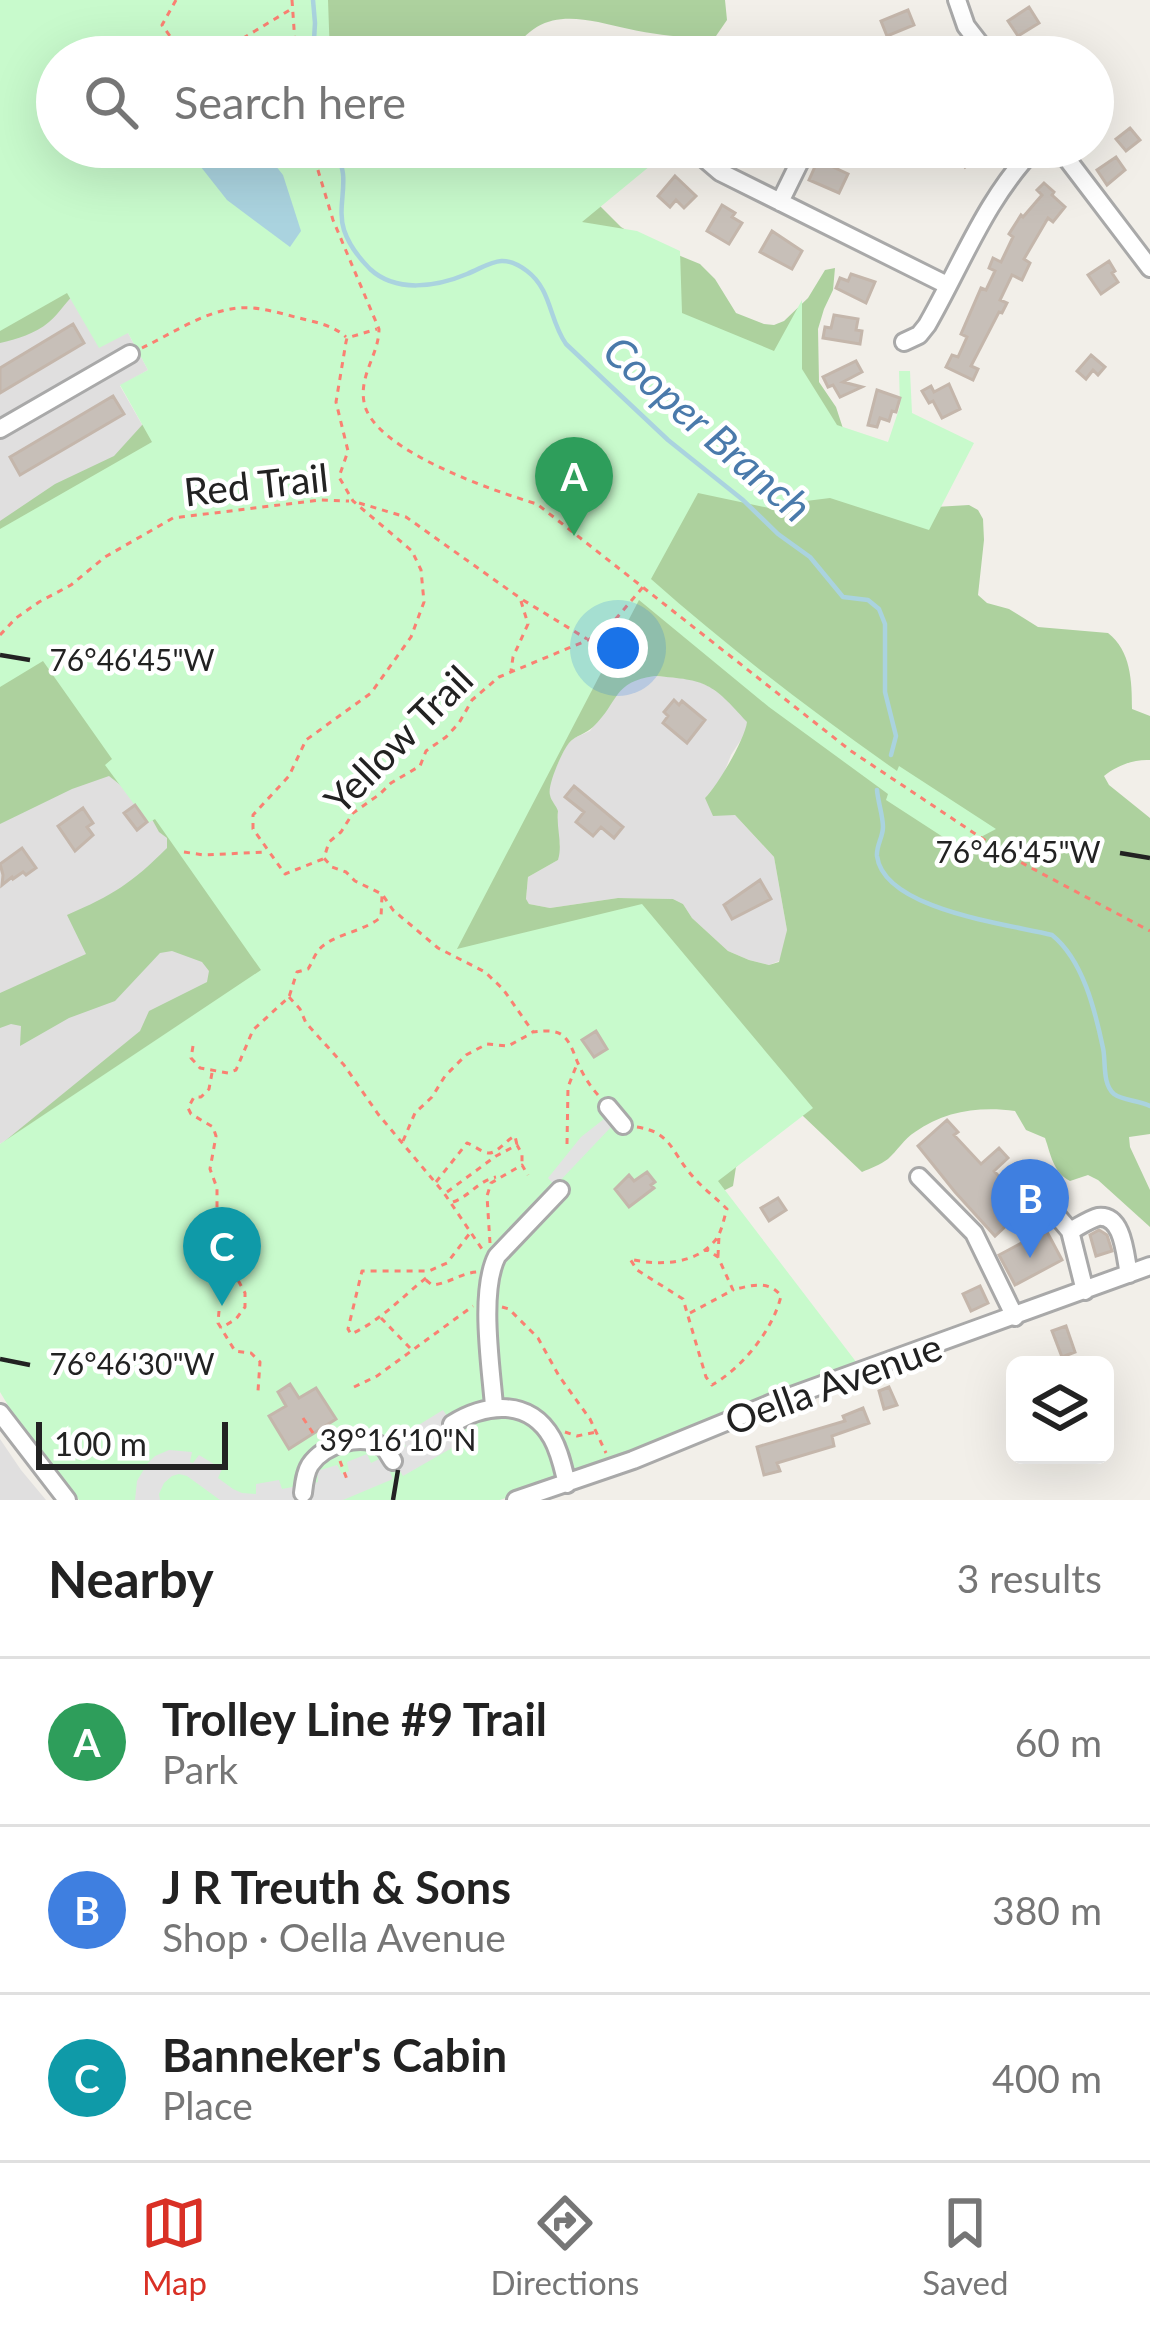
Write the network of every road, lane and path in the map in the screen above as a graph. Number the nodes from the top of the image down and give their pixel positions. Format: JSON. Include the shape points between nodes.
{"nodes":[{"id":1,"x":176,"y":0,"type":"edge"},
{"id":2,"x":292,"y":0,"type":"edge"},
{"id":3,"x":963,"y":3,"type":"edge"},
{"id":4,"x":293,"y":8,"type":"junction"},
{"id":5,"x":170,"y":36,"type":"edge"},
{"id":6,"x":247,"y":36,"type":"edge"},
{"id":7,"x":295,"y":36,"type":"edge"},
{"id":8,"x":974,"y":36,"type":"edge"},
{"id":9,"x":317,"y":168,"type":"edge"},
{"id":10,"x":716,"y":168,"type":"edge"},
{"id":11,"x":797,"y":168,"type":"edge"},
{"id":12,"x":1017,"y":168,"type":"edge"},
{"id":13,"x":1074,"y":168,"type":"edge"},
{"id":14,"x":780,"y":202,"type":"junction"},
{"id":15,"x":1150,"y":268,"type":"edge"},
{"id":16,"x":947,"y":285,"type":"junction"},
{"id":17,"x":379,"y":329,"type":"junction"},
{"id":18,"x":347,"y":338,"type":"junction"},
{"id":19,"x":904,"y":342,"type":"dead end"},
{"id":20,"x":136,"y":351,"type":"joint"},
{"id":21,"x":0,"y":429,"type":"edge"},
{"id":22,"x":352,"y":501,"type":"junction"},
{"id":23,"x":644,"y":585,"type":"junction"},
{"id":24,"x":520,"y":598,"type":"junction"},
{"id":25,"x":0,"y":635,"type":"edge"},
{"id":26,"x":588,"y":640,"type":"junction"},
{"id":27,"x":511,"y":672,"type":"junction"},
{"id":28,"x":268,"y":851,"type":"junction"},
{"id":29,"x":184,"y":852,"type":"dead end"},
{"id":30,"x":324,"y":858,"type":"junction"},
{"id":31,"x":382,"y":894,"type":"junction"},
{"id":32,"x":1150,"y":931,"type":"edge"},
{"id":33,"x":289,"y":997,"type":"junction"},
{"id":34,"x":533,"y":1032,"type":"junction"},
{"id":35,"x":193,"y":1046,"type":"dead end"},
{"id":36,"x":578,"y":1064,"type":"junction"},
{"id":37,"x":213,"y":1071,"type":"junction"},
{"id":38,"x":608,"y":1107,"type":"joint"},
{"id":39,"x":623,"y":1125,"type":"joint"},
{"id":40,"x":402,"y":1142,"type":"junction"},
{"id":41,"x":567,"y":1144,"type":"dead end"},
{"id":42,"x":517,"y":1145,"type":"junction"},
{"id":43,"x":522,"y":1165,"type":"junction"},
{"id":44,"x":1020,"y":1172,"type":"dead end"},
{"id":45,"x":528,"y":1175,"type":"dead end"},
{"id":46,"x":498,"y":1177,"type":"junction"},
{"id":47,"x":919,"y":1177,"type":"dead end"},
{"id":48,"x":435,"y":1183,"type":"junction"},
{"id":49,"x":560,"y":1190,"type":"dead end"},
{"id":50,"x":445,"y":1194,"type":"junction"},
{"id":51,"x":452,"y":1203,"type":"junction"},
{"id":52,"x":1070,"y":1231,"type":"junction"},
{"id":53,"x":472,"y":1232,"type":"junction"},
{"id":54,"x":719,"y":1236,"type":"junction"},
{"id":55,"x":705,"y":1248,"type":"junction"},
{"id":56,"x":483,"y":1250,"type":"dead end"},
{"id":57,"x":718,"y":1258,"type":"junction"},
{"id":58,"x":1150,"y":1266,"type":"edge"},
{"id":59,"x":1129,"y":1274,"type":"junction"},
{"id":60,"x":426,"y":1275,"type":"junction"},
{"id":61,"x":490,"y":1279,"type":"junction"},
{"id":62,"x":733,"y":1290,"type":"junction"},
{"id":63,"x":1085,"y":1291,"type":"junction"},
{"id":64,"x":508,"y":1309,"type":"dead end"},
{"id":65,"x":219,"y":1311,"type":"dead end"},
{"id":66,"x":688,"y":1314,"type":"junction"},
{"id":67,"x":1015,"y":1317,"type":"junction"},
{"id":68,"x":381,"y":1318,"type":"junction"},
{"id":69,"x":221,"y":1328,"type":"junction"},
{"id":70,"x":412,"y":1349,"type":"junction"},
{"id":71,"x":354,"y":1387,"type":"dead end"},
{"id":72,"x":258,"y":1391,"type":"dead end"},
{"id":73,"x":494,"y":1406,"type":"junction"},
{"id":74,"x":0,"y":1413,"type":"edge"},
{"id":75,"x":452,"y":1424,"type":"dead end"},
{"id":76,"x":544,"y":1426,"type":"junction"},
{"id":77,"x":598,"y":1432,"type":"junction"},
{"id":78,"x":393,"y":1461,"type":"dead end"},
{"id":79,"x":612,"y":1468,"type":"junction"},
{"id":80,"x":567,"y":1484,"type":"junction"},
{"id":81,"x":304,"y":1493,"type":"dead end"},
{"id":82,"x":68,"y":1500,"type":"edge"},
{"id":83,"x":515,"y":1500,"type":"edge"}],
"edges":[{"from":1,"to":5,"type":"path","via":[[162,25]]},
{"from":2,"to":4,"type":"path"},
{"from":3,"to":8,"type":"street"},
{"from":4,"to":6,"type":"path"},
{"from":4,"to":7,"type":"path"},
{"from":9,"to":17,"type":"path"},
{"from":10,"to":14,"type":"street"},
{"from":11,"to":14,"type":"street"},
{"from":12,"to":16,"type":"street"},
{"from":13,"to":15,"type":"street"},
{"from":14,"to":16,"type":"street"},
{"from":16,"to":19,"type":"street","via":[[927,326]]},
{"from":17,"to":18,"type":"path"},
{"from":17,"to":23,"type":"path","via":[[364,402],[380,432],[491,490],[537,504]]},
{"from":18,"to":20,"type":"path","via":[[327,326],[235,308]]},
{"from":18,"to":22,"type":"path","via":[[336,402],[348,451],[338,477]]},
{"from":20,"to":21,"type":"street"},
{"from":22,"to":24,"type":"path","name":"Red Trail","via":[[406,517]]},
{"from":22,"to":25,"type":"path","name":"Red Trail","via":[[173,518]]},
{"from":22,"to":28,"type":"path","via":[[412,551],[424,602],[411,637],[371,693],[307,740],[289,776],[253,815]]},
{"from":23,"to":26,"type":"path","name":"Yellow Trail"},
{"from":23,"to":32,"type":"path","via":[[851,751],[1007,855]]},
{"from":24,"to":26,"type":"path","name":"Red Trail"},
{"from":24,"to":27,"type":"path","via":[[528,624]]},
{"from":26,"to":27,"type":"path","name":"Yellow Trail"},
{"from":27,"to":30,"type":"path","name":"Yellow Trail","via":[[472,700],[420,766],[353,813]]},
{"from":28,"to":29,"type":"path"},
{"from":28,"to":30,"type":"path","via":[[285,874]]},
{"from":30,"to":31,"type":"path","name":"Yellow Trail"},
{"from":31,"to":33,"type":"path","via":[[381,917],[319,949],[297,972]]},
{"from":31,"to":34,"type":"path","name":"Yellow Trail","via":[[438,948],[485,972]]},
{"from":33,"to":37,"type":"path","via":[[254,1030],[236,1070]]},
{"from":33,"to":40,"type":"path"},
{"from":34,"to":36,"type":"path","via":[[560,1033]]},
{"from":34,"to":40,"type":"path","via":[[466,1054],[415,1113]]},
{"from":35,"to":37,"type":"path","via":[[195,1064]]},
{"from":36,"to":38,"type":"path"},
{"from":36,"to":41,"type":"path","via":[[568,1087]]},
{"from":37,"to":69,"type":"path","via":[[188,1108],[216,1136],[210,1169],[217,1232],[245,1293],[245,1307]]},
{"from":38,"to":39,"type":"street"},
{"from":39,"to":54,"type":"path","via":[[671,1142],[727,1209]]},
{"from":40,"to":48,"type":"path"},
{"from":42,"to":43,"type":"path"},
{"from":42,"to":48,"type":"path","via":[[509,1137],[490,1153],[467,1143]]},
{"from":42,"to":50,"type":"path"},
{"from":43,"to":45,"type":"path"},
{"from":43,"to":46,"type":"path"},
{"from":44,"to":52,"type":"street"},
{"from":46,"to":51,"type":"path"},
{"from":46,"to":61,"type":"path","via":[[487,1196]]},
{"from":47,"to":67,"type":"street","via":[[974,1233]]},
{"from":48,"to":50,"type":"path"},
{"from":49,"to":61,"type":"street","via":[[497,1256]]},
{"from":50,"to":51,"type":"path"},
{"from":51,"to":53,"type":"path"},
{"from":52,"to":59,"type":"street","via":[[1098,1217],[1110,1220]]},
{"from":52,"to":63,"type":"street"},
{"from":53,"to":56,"type":"path"},
{"from":53,"to":60,"type":"path"},
{"from":54,"to":55,"type":"path"},
{"from":54,"to":57,"type":"path"},
{"from":55,"to":57,"type":"path"},
{"from":55,"to":66,"type":"path","via":[[672,1263],[630,1259],[683,1300]]},
{"from":57,"to":62,"type":"path"},
{"from":58,"to":59,"type":"street","name":"Oella Avenue"},
{"from":59,"to":63,"type":"street","name":"Oella Avenue"},
{"from":60,"to":61,"type":"path","via":[[432,1285],[472,1272]]},
{"from":60,"to":68,"type":"path"},
{"from":60,"to":68,"type":"path","via":[[362,1271],[348,1329]]},
{"from":61,"to":70,"type":"path"},
{"from":61,"to":73,"type":"street"},
{"from":62,"to":66,"type":"path"},
{"from":62,"to":66,"type":"path","via":[[763,1284],[781,1296],[765,1334],[712,1385]]},
{"from":63,"to":67,"type":"street","name":"Oella Avenue"},
{"from":64,"to":77,"type":"path","via":[[538,1339]]},
{"from":65,"to":69,"type":"path"},
{"from":67,"to":79,"type":"street","name":"Oella Avenue"},
{"from":68,"to":70,"type":"path"},
{"from":69,"to":72,"type":"path","via":[[235,1351],[260,1362]]},
{"from":70,"to":71,"type":"path"},
{"from":73,"to":75,"type":"street"},
{"from":73,"to":76,"type":"street"},
{"from":74,"to":82,"type":"street"},
{"from":76,"to":77,"type":"path","via":[[578,1436]]},
{"from":76,"to":80,"type":"street"},
{"from":77,"to":79,"type":"path"},
{"from":78,"to":81,"type":"street","via":[[372,1442],[331,1447],[308,1466]]},
{"from":79,"to":80,"type":"street","name":"Oella Avenue"},
{"from":80,"to":83,"type":"street","name":"Oella Avenue"}]}
